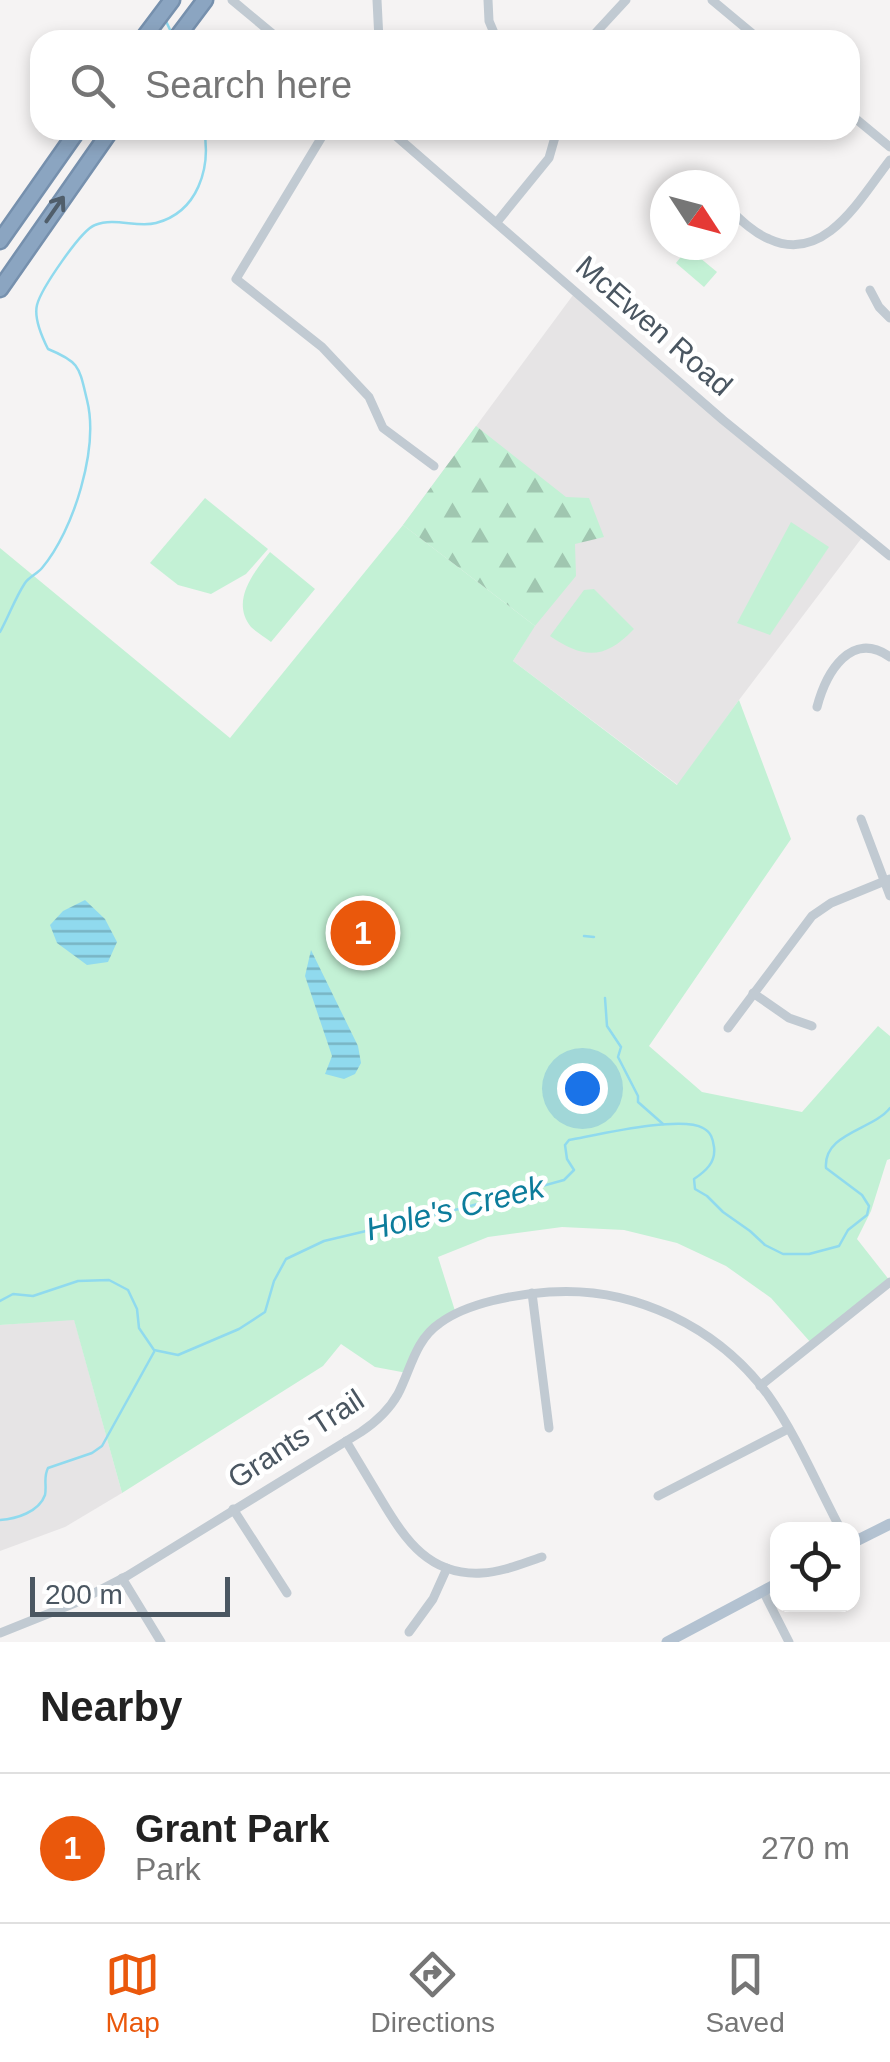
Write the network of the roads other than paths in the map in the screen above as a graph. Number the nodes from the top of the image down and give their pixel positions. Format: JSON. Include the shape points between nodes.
{"nodes":[{"id":1,"x":172,"y":0,"type":"edge"},
{"id":2,"x":205,"y":0,"type":"edge"},
{"id":3,"x":377,"y":0,"type":"edge"},
{"id":4,"x":488,"y":0,"type":"edge"},
{"id":5,"x":626,"y":0,"type":"edge"},
{"id":6,"x":712,"y":0,"type":"edge"},
{"id":7,"x":235,"y":3,"type":"edge"},
{"id":8,"x":150,"y":30,"type":"edge"},
{"id":9,"x":183,"y":30,"type":"edge"},
{"id":10,"x":268,"y":30,"type":"edge"},
{"id":11,"x":379,"y":30,"type":"edge"},
{"id":12,"x":493,"y":30,"type":"edge"},
{"id":13,"x":598,"y":30,"type":"edge"},
{"id":14,"x":748,"y":30,"type":"edge"},
{"id":15,"x":860,"y":122,"type":"edge"},
{"id":16,"x":71,"y":140,"type":"edge"},
{"id":17,"x":104,"y":140,"type":"edge"},
{"id":18,"x":320,"y":140,"type":"edge"},
{"id":19,"x":401,"y":140,"type":"edge"},
{"id":20,"x":554,"y":140,"type":"edge"},
{"id":21,"x":890,"y":147,"type":"edge"},
{"id":22,"x":890,"y":160,"type":"edge"},
{"id":23,"x":740,"y":217,"type":"edge"},
{"id":24,"x":497,"y":222,"type":"junction"},
{"id":25,"x":0,"y":241,"type":"edge"},
{"id":26,"x":0,"y":289,"type":"edge"},
{"id":27,"x":870,"y":290,"type":"dead end"},
{"id":28,"x":890,"y":318,"type":"edge"},
{"id":29,"x":434,"y":466,"type":"dead end"},
{"id":30,"x":890,"y":556,"type":"edge"},
{"id":31,"x":890,"y":657,"type":"edge"},
{"id":32,"x":817,"y":707,"type":"dead end"},
{"id":33,"x":861,"y":819,"type":"dead end"},
{"id":34,"x":887,"y":880,"type":"edge"},
{"id":35,"x":890,"y":896,"type":"edge"},
{"id":36,"x":753,"y":994,"type":"junction"},
{"id":37,"x":812,"y":1026,"type":"dead end"},
{"id":38,"x":728,"y":1028,"type":"dead end"},
{"id":39,"x":890,"y":1282,"type":"edge"},
{"id":40,"x":532,"y":1293,"type":"junction"},
{"id":41,"x":760,"y":1386,"type":"junction"},
{"id":42,"x":549,"y":1428,"type":"dead end"},
{"id":43,"x":788,"y":1429,"type":"junction"},
{"id":44,"x":346,"y":1442,"type":"junction"},
{"id":45,"x":658,"y":1496,"type":"dead end"},
{"id":46,"x":234,"y":1510,"type":"junction"},
{"id":47,"x":837,"y":1522,"type":"edge"},
{"id":48,"x":890,"y":1524,"type":"edge"},
{"id":49,"x":860,"y":1539,"type":"edge"},
{"id":50,"x":542,"y":1558,"type":"dead end"},
{"id":51,"x":447,"y":1568,"type":"junction"},
{"id":52,"x":122,"y":1578,"type":"junction"},
{"id":53,"x":770,"y":1587,"type":"edge"},
{"id":54,"x":763,"y":1591,"type":"junction"},
{"id":55,"x":287,"y":1593,"type":"dead end"},
{"id":56,"x":409,"y":1632,"type":"dead end"},
{"id":57,"x":0,"y":1633,"type":"edge"},
{"id":58,"x":670,"y":1641,"type":"edge"},
{"id":59,"x":161,"y":1642,"type":"edge"},
{"id":60,"x":789,"y":1642,"type":"edge"}],
"edges":[{"from":1,"to":8,"type":"highway"},
{"from":2,"to":9,"type":"highway"},
{"from":3,"to":11,"type":"street"},
{"from":4,"to":12,"type":"street"},
{"from":5,"to":13,"type":"street"},
{"from":6,"to":14,"type":"street"},
{"from":7,"to":10,"type":"street"},
{"from":15,"to":21,"type":"street"},
{"from":16,"to":25,"type":"highway"},
{"from":26,"to":17,"type":"highway","one_way":true},
{"from":18,"to":29,"type":"street","via":[[236,279],[322,347],[369,398],[383,428]]},
{"from":19,"to":24,"type":"street","name":"McEwen Road"},
{"from":20,"to":24,"type":"street","via":[[549,158]]},
{"from":22,"to":23,"type":"street","via":[[840,224],[809,243],[766,238]]},
{"from":24,"to":30,"type":"street","name":"McEwen Road"},
{"from":27,"to":28,"type":"street"},
{"from":31,"to":32,"type":"street","via":[[870,647],[851,651],[824,684]]},
{"from":33,"to":34,"type":"street"},
{"from":34,"to":35,"type":"street"},
{"from":34,"to":36,"type":"street","via":[[812,916]]},
{"from":36,"to":37,"type":"street"},
{"from":36,"to":38,"type":"street"},
{"from":39,"to":41,"type":"street"},
{"from":40,"to":41,"type":"street","name":"Grants Trail","via":[[598,1294],[654,1308],[696,1328]]},
{"from":40,"to":42,"type":"street"},
{"from":40,"to":44,"type":"street","name":"Grants Trail","via":[[438,1324],[417,1349],[387,1410]]},
{"from":41,"to":43,"type":"street","name":"Grants Trail"},
{"from":43,"to":45,"type":"street"},
{"from":43,"to":47,"type":"street","name":"Grants Trail"},
{"from":44,"to":46,"type":"street","name":"Grants Trail"},
{"from":44,"to":51,"type":"street","via":[[406,1538]]},
{"from":46,"to":52,"type":"street","name":"Grants Trail"},
{"from":46,"to":55,"type":"street"},
{"from":48,"to":49,"type":"main road"},
{"from":50,"to":51,"type":"street","via":[[491,1572]]},
{"from":51,"to":56,"type":"street"},
{"from":52,"to":57,"type":"street","name":"Grants Trail"},
{"from":52,"to":59,"type":"street"},
{"from":53,"to":54,"type":"main road"},
{"from":54,"to":58,"type":"main road"},
{"from":54,"to":60,"type":"street"}]}
